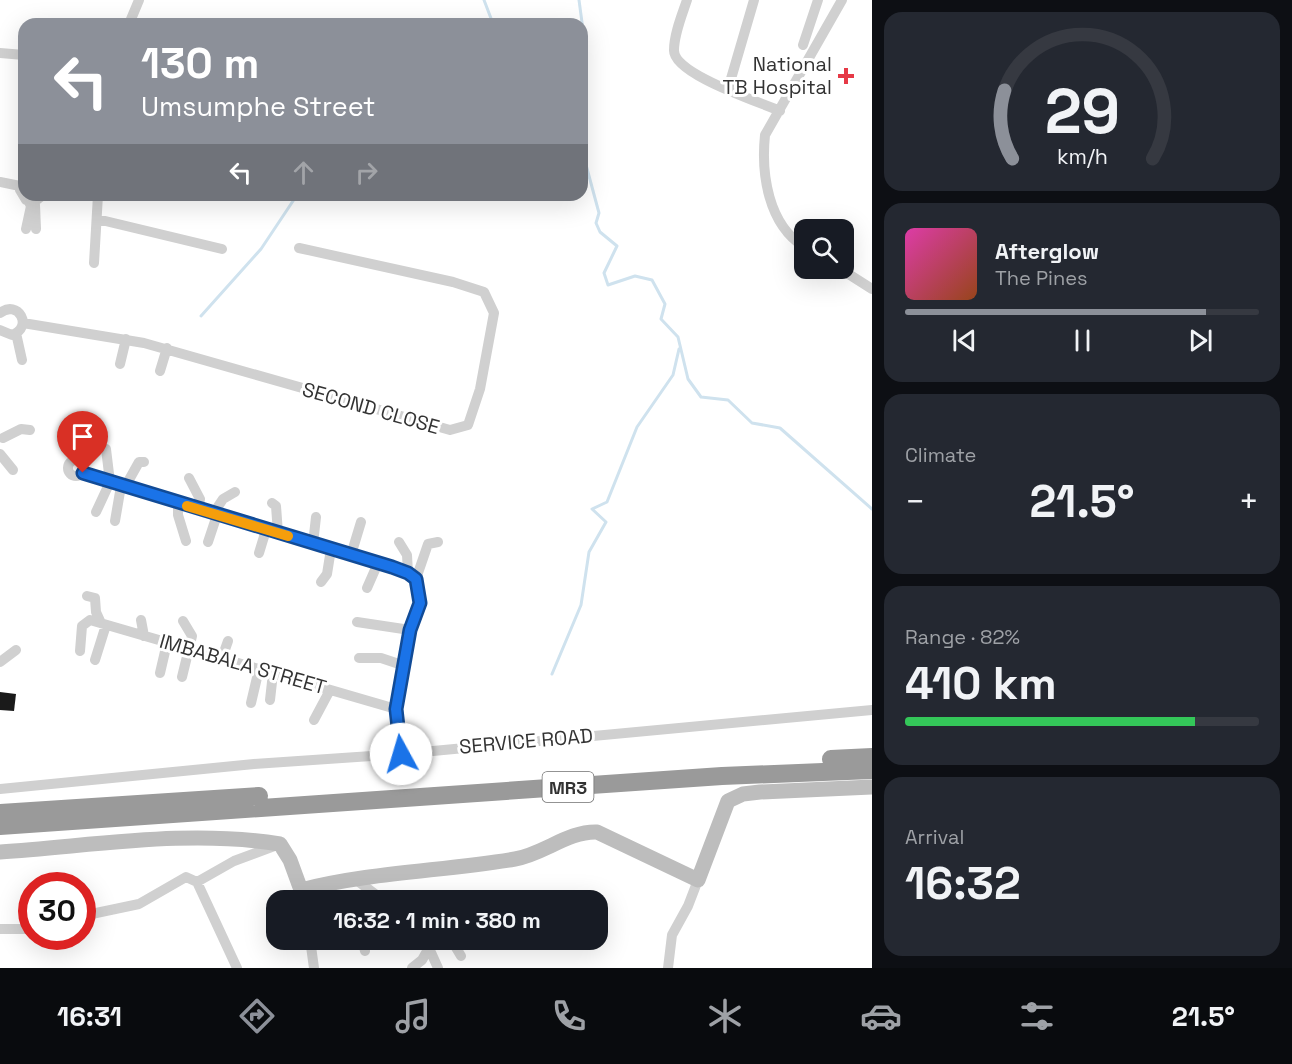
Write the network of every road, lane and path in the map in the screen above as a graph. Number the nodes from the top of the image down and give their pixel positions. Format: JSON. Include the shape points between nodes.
{"nodes":[{"id":1,"x":139,"y":0,"type":"edge"},
{"id":2,"x":687,"y":0,"type":"edge"},
{"id":3,"x":754,"y":0,"type":"edge"},
{"id":4,"x":818,"y":0,"type":"edge"},
{"id":5,"x":842,"y":0,"type":"edge"},
{"id":6,"x":132,"y":18,"type":"edge"},
{"id":7,"x":803,"y":45,"type":"dead end"},
{"id":8,"x":0,"y":53,"type":"edge"},
{"id":9,"x":18,"y":54,"type":"edge"},
{"id":10,"x":728,"y":89,"type":"junction"},
{"id":11,"x":780,"y":111,"type":"junction"},
{"id":12,"x":0,"y":182,"type":"edge"},
{"id":13,"x":18,"y":184,"type":"edge"},
{"id":14,"x":35,"y":201,"type":"edge"},
{"id":15,"x":98,"y":201,"type":"edge"},
{"id":16,"x":97,"y":219,"type":"junction"},
{"id":17,"x":31,"y":229,"type":"dead end"},
{"id":18,"x":794,"y":241,"type":"edge"},
{"id":19,"x":298,"y":248,"type":"dead end"},
{"id":20,"x":222,"y":249,"type":"dead end"},
{"id":21,"x":94,"y":263,"type":"dead end"},
{"id":22,"x":854,"y":278,"type":"edge"},
{"id":23,"x":872,"y":289,"type":"edge"},
{"id":24,"x":0,"y":313,"type":"edge"},
{"id":25,"x":23,"y":324,"type":"junction"},
{"id":26,"x":5,"y":335,"type":"edge"},
{"id":27,"x":126,"y":339,"type":"junction"},
{"id":28,"x":167,"y":348,"type":"junction"},
{"id":29,"x":22,"y":360,"type":"dead end"},
{"id":30,"x":120,"y":364,"type":"dead end"},
{"id":31,"x":160,"y":371,"type":"dead end"},
{"id":32,"x":30,"y":430,"type":"dead end"},
{"id":33,"x":1,"y":440,"type":"edge"},
{"id":34,"x":106,"y":449,"type":"dead end"},
{"id":35,"x":0,"y":454,"type":"edge"},
{"id":36,"x":144,"y":462,"type":"dead end"},
{"id":37,"x":13,"y":470,"type":"dead end"},
{"id":38,"x":83,"y":473,"type":"dead end"},
{"id":39,"x":189,"y":478,"type":"dead end"},
{"id":40,"x":119,"y":485,"type":"junction"},
{"id":41,"x":235,"y":492,"type":"dead end"},
{"id":42,"x":273,"y":503,"type":"dead end"},
{"id":43,"x":178,"y":504,"type":"junction"},
{"id":44,"x":198,"y":510,"type":"junction"},
{"id":45,"x":96,"y":512,"type":"dead end"},
{"id":46,"x":215,"y":514,"type":"junction"},
{"id":47,"x":316,"y":517,"type":"dead end"},
{"id":48,"x":115,"y":521,"type":"dead end"},
{"id":49,"x":361,"y":522,"type":"dead end"},
{"id":50,"x":266,"y":530,"type":"junction"},
{"id":51,"x":278,"y":533,"type":"junction"},
{"id":52,"x":186,"y":541,"type":"dead end"},
{"id":53,"x":208,"y":542,"type":"dead end"},
{"id":54,"x":399,"y":542,"type":"dead end"},
{"id":55,"x":438,"y":542,"type":"dead end"},
{"id":56,"x":313,"y":544,"type":"junction"},
{"id":57,"x":332,"y":549,"type":"junction"},
{"id":58,"x":259,"y":553,"type":"dead end"},
{"id":59,"x":351,"y":555,"type":"junction"},
{"id":60,"x":378,"y":563,"type":"junction"},
{"id":61,"x":412,"y":576,"type":"junction"},
{"id":62,"x":321,"y":582,"type":"dead end"},
{"id":63,"x":367,"y":588,"type":"dead end"},
{"id":64,"x":87,"y":596,"type":"dead end"},
{"id":65,"x":141,"y":620,"type":"dead end"},
{"id":66,"x":183,"y":621,"type":"dead end"},
{"id":67,"x":357,"y":622,"type":"dead end"},
{"id":68,"x":99,"y":623,"type":"junction"},
{"id":69,"x":410,"y":630,"type":"junction"},
{"id":70,"x":144,"y":636,"type":"junction"},
{"id":71,"x":228,"y":640,"type":"dead end"},
{"id":72,"x":167,"y":643,"type":"junction"},
{"id":73,"x":190,"y":648,"type":"junction"},
{"id":74,"x":16,"y":650,"type":"dead end"},
{"id":75,"x":80,"y":651,"type":"dead end"},
{"id":76,"x":222,"y":658,"type":"junction"},
{"id":77,"x":358,"y":658,"type":"dead end"},
{"id":78,"x":95,"y":660,"type":"dead end"},
{"id":79,"x":404,"y":660,"type":"junction"},
{"id":80,"x":0,"y":662,"type":"edge"},
{"id":81,"x":259,"y":669,"type":"junction"},
{"id":82,"x":160,"y":673,"type":"dead end"},
{"id":83,"x":273,"y":673,"type":"junction"},
{"id":84,"x":182,"y":677,"type":"dead end"},
{"id":85,"x":330,"y":690,"type":"junction"},
{"id":86,"x":270,"y":700,"type":"dead end"},
{"id":87,"x":251,"y":703,"type":"dead end"},
{"id":88,"x":396,"y":709,"type":"junction"},
{"id":89,"x":872,"y":710,"type":"edge"},
{"id":90,"x":314,"y":720,"type":"dead end"},
{"id":91,"x":401,"y":754,"type":"junction"},
{"id":92,"x":872,"y":757,"type":"edge"},
{"id":93,"x":872,"y":770,"type":"edge"},
{"id":94,"x":872,"y":788,"type":"edge"},
{"id":95,"x":0,"y":789,"type":"edge"},
{"id":96,"x":0,"y":813,"type":"edge"},
{"id":97,"x":0,"y":826,"type":"edge"},
{"id":98,"x":280,"y":844,"type":"junction"},
{"id":99,"x":0,"y":852,"type":"edge"},
{"id":100,"x":355,"y":879,"type":"junction"},
{"id":101,"x":698,"y":880,"type":"junction"},
{"id":102,"x":197,"y":882,"type":"junction"},
{"id":103,"x":300,"y":890,"type":"edge"},
{"id":104,"x":319,"y":890,"type":"edge"},
{"id":105,"x":364,"y":890,"type":"edge"},
{"id":106,"x":96,"y":913,"type":"edge"},
{"id":107,"x":0,"y":929,"type":"edge"},
{"id":108,"x":18,"y":929,"type":"edge"},
{"id":109,"x":312,"y":950,"type":"edge"},
{"id":110,"x":428,"y":950,"type":"edge"},
{"id":111,"x":434,"y":950,"type":"edge"},
{"id":112,"x":237,"y":968,"type":"edge"},
{"id":113,"x":314,"y":968,"type":"edge"},
{"id":114,"x":412,"y":968,"type":"edge"},
{"id":115,"x":438,"y":968,"type":"edge"},
{"id":116,"x":668,"y":968,"type":"edge"}],
"edges":[{"from":1,"to":6,"type":"street"},
{"from":2,"to":10,"type":"street","via":[[674,52],[678,62],[697,76]]},
{"from":3,"to":10,"type":"street"},
{"from":4,"to":7,"type":"street"},
{"from":5,"to":11,"type":"street"},
{"from":8,"to":9,"type":"street"},
{"from":10,"to":11,"type":"street"},
{"from":11,"to":18,"type":"street","via":[[765,135],[762,159],[778,222]]},
{"from":12,"to":13,"type":"street"},
{"from":14,"to":17,"type":"street"},
{"from":15,"to":16,"type":"street"},
{"from":16,"to":20,"type":"street"},
{"from":16,"to":21,"type":"street"},
{"from":19,"to":28,"type":"street","name":"SECOND CLOSE","via":[[484,292],[494,313],[480,389],[468,425],[450,430]]},
{"from":22,"to":23,"type":"street"},
{"from":24,"to":25,"type":"street","via":[[16,310]]},
{"from":25,"to":26,"type":"street"},
{"from":25,"to":27,"type":"street","name":"SECOND CLOSE"},
{"from":26,"to":29,"type":"street"},
{"from":27,"to":28,"type":"street","name":"SECOND CLOSE"},
{"from":27,"to":30,"type":"street"},
{"from":28,"to":31,"type":"street"},
{"from":32,"to":33,"type":"street","via":[[21,429]]},
{"from":34,"to":40,"type":"street"},
{"from":35,"to":37,"type":"street"},
{"from":36,"to":40,"type":"street","via":[[139,462]]},
{"from":38,"to":40,"type":"street"},
{"from":39,"to":44,"type":"street","via":[[200,500]]},
{"from":40,"to":43,"type":"street"},
{"from":40,"to":45,"type":"street"},
{"from":40,"to":48,"type":"street"},
{"from":41,"to":46,"type":"street","via":[[223,499]]},
{"from":42,"to":51,"type":"street"},
{"from":43,"to":44,"type":"street"},
{"from":43,"to":52,"type":"street"},
{"from":44,"to":46,"type":"street"},
{"from":46,"to":50,"type":"street"},
{"from":46,"to":53,"type":"street"},
{"from":47,"to":56,"type":"street"},
{"from":49,"to":59,"type":"street"},
{"from":50,"to":51,"type":"street"},
{"from":50,"to":58,"type":"street"},
{"from":51,"to":56,"type":"street"},
{"from":54,"to":61,"type":"street"},
{"from":55,"to":61,"type":"street","via":[[428,544]]},
{"from":56,"to":57,"type":"street"},
{"from":57,"to":59,"type":"street"},
{"from":57,"to":62,"type":"street","via":[[327,574]]},
{"from":59,"to":60,"type":"street"},
{"from":60,"to":61,"type":"street"},
{"from":60,"to":63,"type":"street"},
{"from":61,"to":69,"type":"street","via":[[420,603]]},
{"from":64,"to":68,"type":"street","via":[[95,597]]},
{"from":65,"to":70,"type":"street"},
{"from":66,"to":73,"type":"street","via":[[192,636]]},
{"from":67,"to":69,"type":"street"},
{"from":68,"to":70,"type":"street","name":"IMBABALA STREET"},
{"from":68,"to":75,"type":"street","via":[[82,626]]},
{"from":68,"to":78,"type":"street"},
{"from":69,"to":79,"type":"street"},
{"from":70,"to":72,"type":"street","name":"IMBABALA STREET"},
{"from":71,"to":76,"type":"street"},
{"from":72,"to":73,"type":"street","name":"IMBABALA STREET"},
{"from":72,"to":82,"type":"street"},
{"from":73,"to":76,"type":"street","name":"IMBABALA STREET"},
{"from":73,"to":84,"type":"street"},
{"from":74,"to":80,"type":"street"},
{"from":76,"to":81,"type":"street","name":"IMBABALA STREET"},
{"from":77,"to":79,"type":"street","via":[[381,658],[399,664]]},
{"from":79,"to":88,"type":"street"},
{"from":81,"to":83,"type":"street","name":"IMBABALA STREET"},
{"from":81,"to":87,"type":"street"},
{"from":83,"to":85,"type":"street","name":"IMBABALA STREET"},
{"from":83,"to":86,"type":"street"},
{"from":85,"to":88,"type":"street","name":"IMBABALA STREET"},
{"from":85,"to":90,"type":"street"},
{"from":88,"to":91,"type":"street"},
{"from":89,"to":91,"type":"street","name":"SERVICE ROAD"},
{"from":91,"to":95,"type":"street","name":"SERVICE ROAD"},
{"from":92,"to":96,"type":"highway","number":"MR3"},
{"from":93,"to":97,"type":"highway","number":"MR3","via":[[675,779]]},
{"from":94,"to":101,"type":"street","via":[[760,792],[728,801]]},
{"from":98,"to":99,"type":"street","via":[[247,839],[139,840]]},
{"from":98,"to":102,"type":"street","via":[[234,861]]},
{"from":98,"to":103,"type":"street"},
{"from":100,"to":101,"type":"street","via":[[518,859],[583,832],[597,832]]},
{"from":100,"to":104,"type":"street"},
{"from":100,"to":105,"type":"street"},
{"from":101,"to":116,"type":"street","via":[[672,935]]},
{"from":102,"to":106,"type":"street","via":[[186,877],[140,904]]},
{"from":102,"to":112,"type":"street"},
{"from":107,"to":108,"type":"street"},
{"from":109,"to":113,"type":"street"},
{"from":110,"to":114,"type":"street"},
{"from":111,"to":115,"type":"street"}]}
